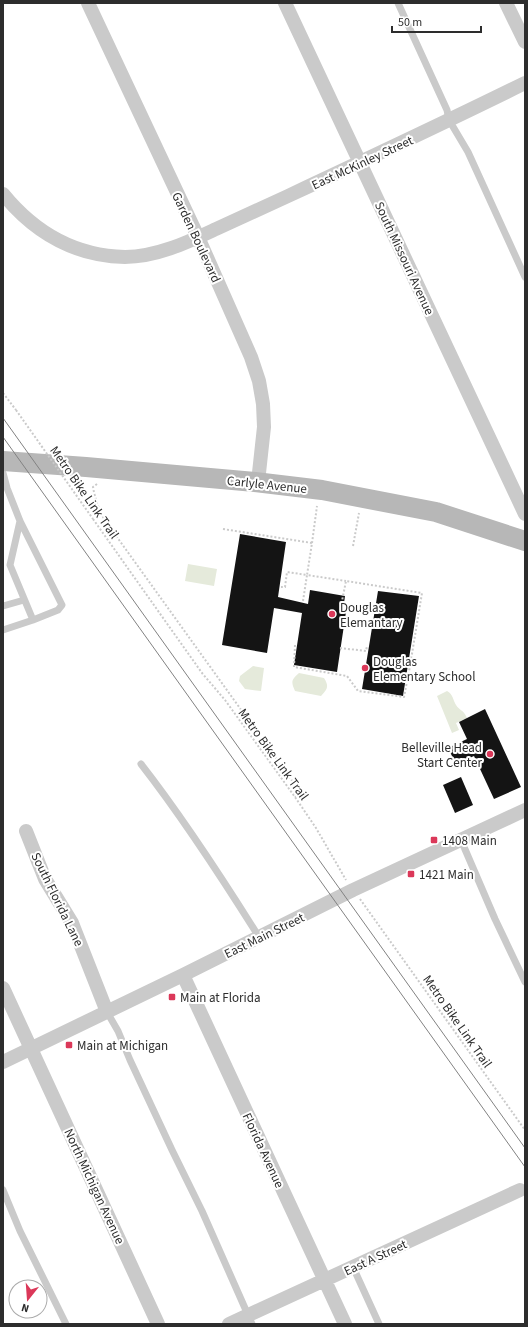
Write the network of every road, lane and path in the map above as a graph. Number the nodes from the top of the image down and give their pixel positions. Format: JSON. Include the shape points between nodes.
{"nodes":[{"id":1,"x":88,"y":3,"type":"edge"},
{"id":2,"x":285,"y":3,"type":"edge"},
{"id":3,"x":398,"y":3,"type":"edge"},
{"id":4,"x":506,"y":3,"type":"edge"},
{"id":5,"x":525,"y":42,"type":"edge"},
{"id":6,"x":525,"y":83,"type":"edge"},
{"id":7,"x":450,"y":120,"type":"junction"},
{"id":8,"x":360,"y":162,"type":"junction"},
{"id":9,"x":3,"y":194,"type":"edge"},
{"id":10,"x":198,"y":237,"type":"junction"},
{"id":11,"x":525,"y":277,"type":"edge"},
{"id":12,"x":3,"y":393,"type":"edge"},
{"id":13,"x":3,"y":461,"type":"edge"},
{"id":14,"x":3,"y":473,"type":"edge"},
{"id":15,"x":258,"y":482,"type":"junction"},
{"id":16,"x":98,"y":484,"type":"dead end"},
{"id":17,"x":5,"y":488,"type":"edge"},
{"id":18,"x":317,"y":506,"type":"dead end"},
{"id":19,"x":353,"y":512,"type":"dead end"},
{"id":20,"x":525,"y":514,"type":"edge"},
{"id":21,"x":20,"y":521,"type":"junction"},
{"id":22,"x":223,"y":529,"type":"dead end"},
{"id":23,"x":525,"y":541,"type":"edge"},
{"id":24,"x":312,"y":543,"type":"junction"},
{"id":25,"x":353,"y":546,"type":"dead end"},
{"id":26,"x":307,"y":575,"type":"junction"},
{"id":27,"x":346,"y":580,"type":"junction"},
{"id":28,"x":281,"y":587,"type":"dead end"},
{"id":29,"x":24,"y":600,"type":"junction"},
{"id":30,"x":303,"y":601,"type":"dead end"},
{"id":31,"x":3,"y":606,"type":"edge"},
{"id":32,"x":341,"y":606,"type":"dead end"},
{"id":33,"x":33,"y":620,"type":"junction"},
{"id":34,"x":3,"y":630,"type":"edge"},
{"id":35,"x":296,"y":645,"type":"dead end"},
{"id":36,"x":367,"y":646,"type":"dead end"},
{"id":37,"x":340,"y":648,"type":"dead end"},
{"id":38,"x":141,"y":764,"type":"dead end"},
{"id":39,"x":295,"y":797,"type":"junction"},
{"id":40,"x":525,"y":810,"type":"edge"},
{"id":41,"x":26,"y":831,"type":"dead end"},
{"id":42,"x":461,"y":840,"type":"junction"},
{"id":43,"x":354,"y":890,"type":"junction"},
{"id":44,"x":259,"y":937,"type":"junction"},
{"id":45,"x":183,"y":975,"type":"junction"},
{"id":46,"x":525,"y":982,"type":"edge"},
{"id":47,"x":3,"y":988,"type":"edge"},
{"id":48,"x":107,"y":1012,"type":"junction"},
{"id":49,"x":31,"y":1049,"type":"junction"},
{"id":50,"x":3,"y":1062,"type":"edge"},
{"id":51,"x":525,"y":1130,"type":"edge"},
{"id":52,"x":3,"y":1190,"type":"edge"},
{"id":53,"x":520,"y":1190,"type":"dead end"},
{"id":54,"x":353,"y":1267,"type":"junction"},
{"id":55,"x":325,"y":1280,"type":"junction"},
{"id":56,"x":250,"y":1320,"type":"edge"},
{"id":57,"x":66,"y":1324,"type":"edge"},
{"id":58,"x":158,"y":1324,"type":"edge"},
{"id":59,"x":229,"y":1324,"type":"edge"},
{"id":60,"x":345,"y":1324,"type":"edge"},
{"id":61,"x":379,"y":1324,"type":"edge"}],
"edges":[{"from":1,"to":10,"type":"street","name":"Garden Boulevard"},
{"from":2,"to":8,"type":"street","name":"South Missouri Avenue"},
{"from":3,"to":7,"type":"lane"},
{"from":4,"to":5,"type":"street"},
{"from":6,"to":7,"type":"street","name":"East McKinley Street"},
{"from":7,"to":8,"type":"street","name":"East McKinley Street"},
{"from":7,"to":11,"type":"lane","via":[[468,152]]},
{"from":8,"to":10,"type":"street","name":"East McKinley Street"},
{"from":8,"to":20,"type":"street","name":"South Missouri Avenue"},
{"from":9,"to":10,"type":"street","name":"East McKinley Street","via":[[16,210],[53,238],[99,254],[126,257],[153,253]]},
{"from":10,"to":15,"type":"street","name":"Garden Boulevard","via":[[259,381],[264,427]]},
{"from":12,"to":39,"type":"path","name":"Metro Bike Link Trail","bridge":true,"via":[[202,673],[225,700]]},
{"from":13,"to":15,"type":"main road","name":"Carlyle Avenue"},
{"from":14,"to":17,"type":"lane"},
{"from":15,"to":23,"type":"main road","name":"Carlyle Avenue","via":[[322,490],[436,512]]},
{"from":16,"to":39,"type":"path","via":[[93,487],[104,519],[298,789],[298,795]]},
{"from":17,"to":21,"type":"lane"},
{"from":18,"to":24,"type":"path"},
{"from":19,"to":25,"type":"path","via":[[360,513]]},
{"from":21,"to":29,"type":"lane","via":[[10,565]]},
{"from":21,"to":33,"type":"lane","via":[[62,605],[58,610]]},
{"from":22,"to":24,"type":"path"},
{"from":24,"to":26,"type":"path"},
{"from":26,"to":27,"type":"path"},
{"from":26,"to":28,"type":"path","via":[[287,572],[285,587]]},
{"from":26,"to":30,"type":"path"},
{"from":27,"to":32,"type":"path"},
{"from":27,"to":35,"type":"path","via":[[422,593],[404,697],[358,690],[348,676],[294,667]]},
{"from":29,"to":31,"type":"lane"},
{"from":29,"to":33,"type":"lane"},
{"from":33,"to":34,"type":"lane"},
{"from":36,"to":37,"type":"path","via":[[366,652]]},
{"from":38,"to":44,"type":"lane","via":[[222,878]]},
{"from":39,"to":43,"type":"path","name":"Metro Bike Link Trail"},
{"from":40,"to":42,"type":"street","name":"East Main Street"},
{"from":41,"to":48,"type":"street","name":"South Florida Lane","via":[[45,879],[72,923]]},
{"from":42,"to":43,"type":"street","name":"East Main Street"},
{"from":42,"to":46,"type":"lane"},
{"from":43,"to":44,"type":"street","name":"East Main Street"},
{"from":43,"to":51,"type":"path","name":"Metro Bike Link Trail"},
{"from":44,"to":45,"type":"street","name":"East Main Street"},
{"from":45,"to":48,"type":"street","name":"East Main Street"},
{"from":45,"to":55,"type":"street","name":"Florida Avenue"},
{"from":47,"to":49,"type":"street","name":"North Michigan Avenue"},
{"from":48,"to":49,"type":"street","name":"East Main Street"},
{"from":48,"to":56,"type":"lane","via":[[202,1211]]},
{"from":49,"to":50,"type":"street","name":"East Main Street"},
{"from":49,"to":58,"type":"street","name":"North Michigan Avenue"},
{"from":52,"to":57,"type":"lane","via":[[20,1231]]},
{"from":53,"to":54,"type":"street","name":"East A Street"},
{"from":54,"to":55,"type":"street","name":"East A Street"},
{"from":54,"to":61,"type":"lane"},
{"from":55,"to":56,"type":"street","name":"East A Street"},
{"from":55,"to":60,"type":"street","name":"Florida Avenue"},
{"from":56,"to":59,"type":"street","name":"East A Street"}]}
